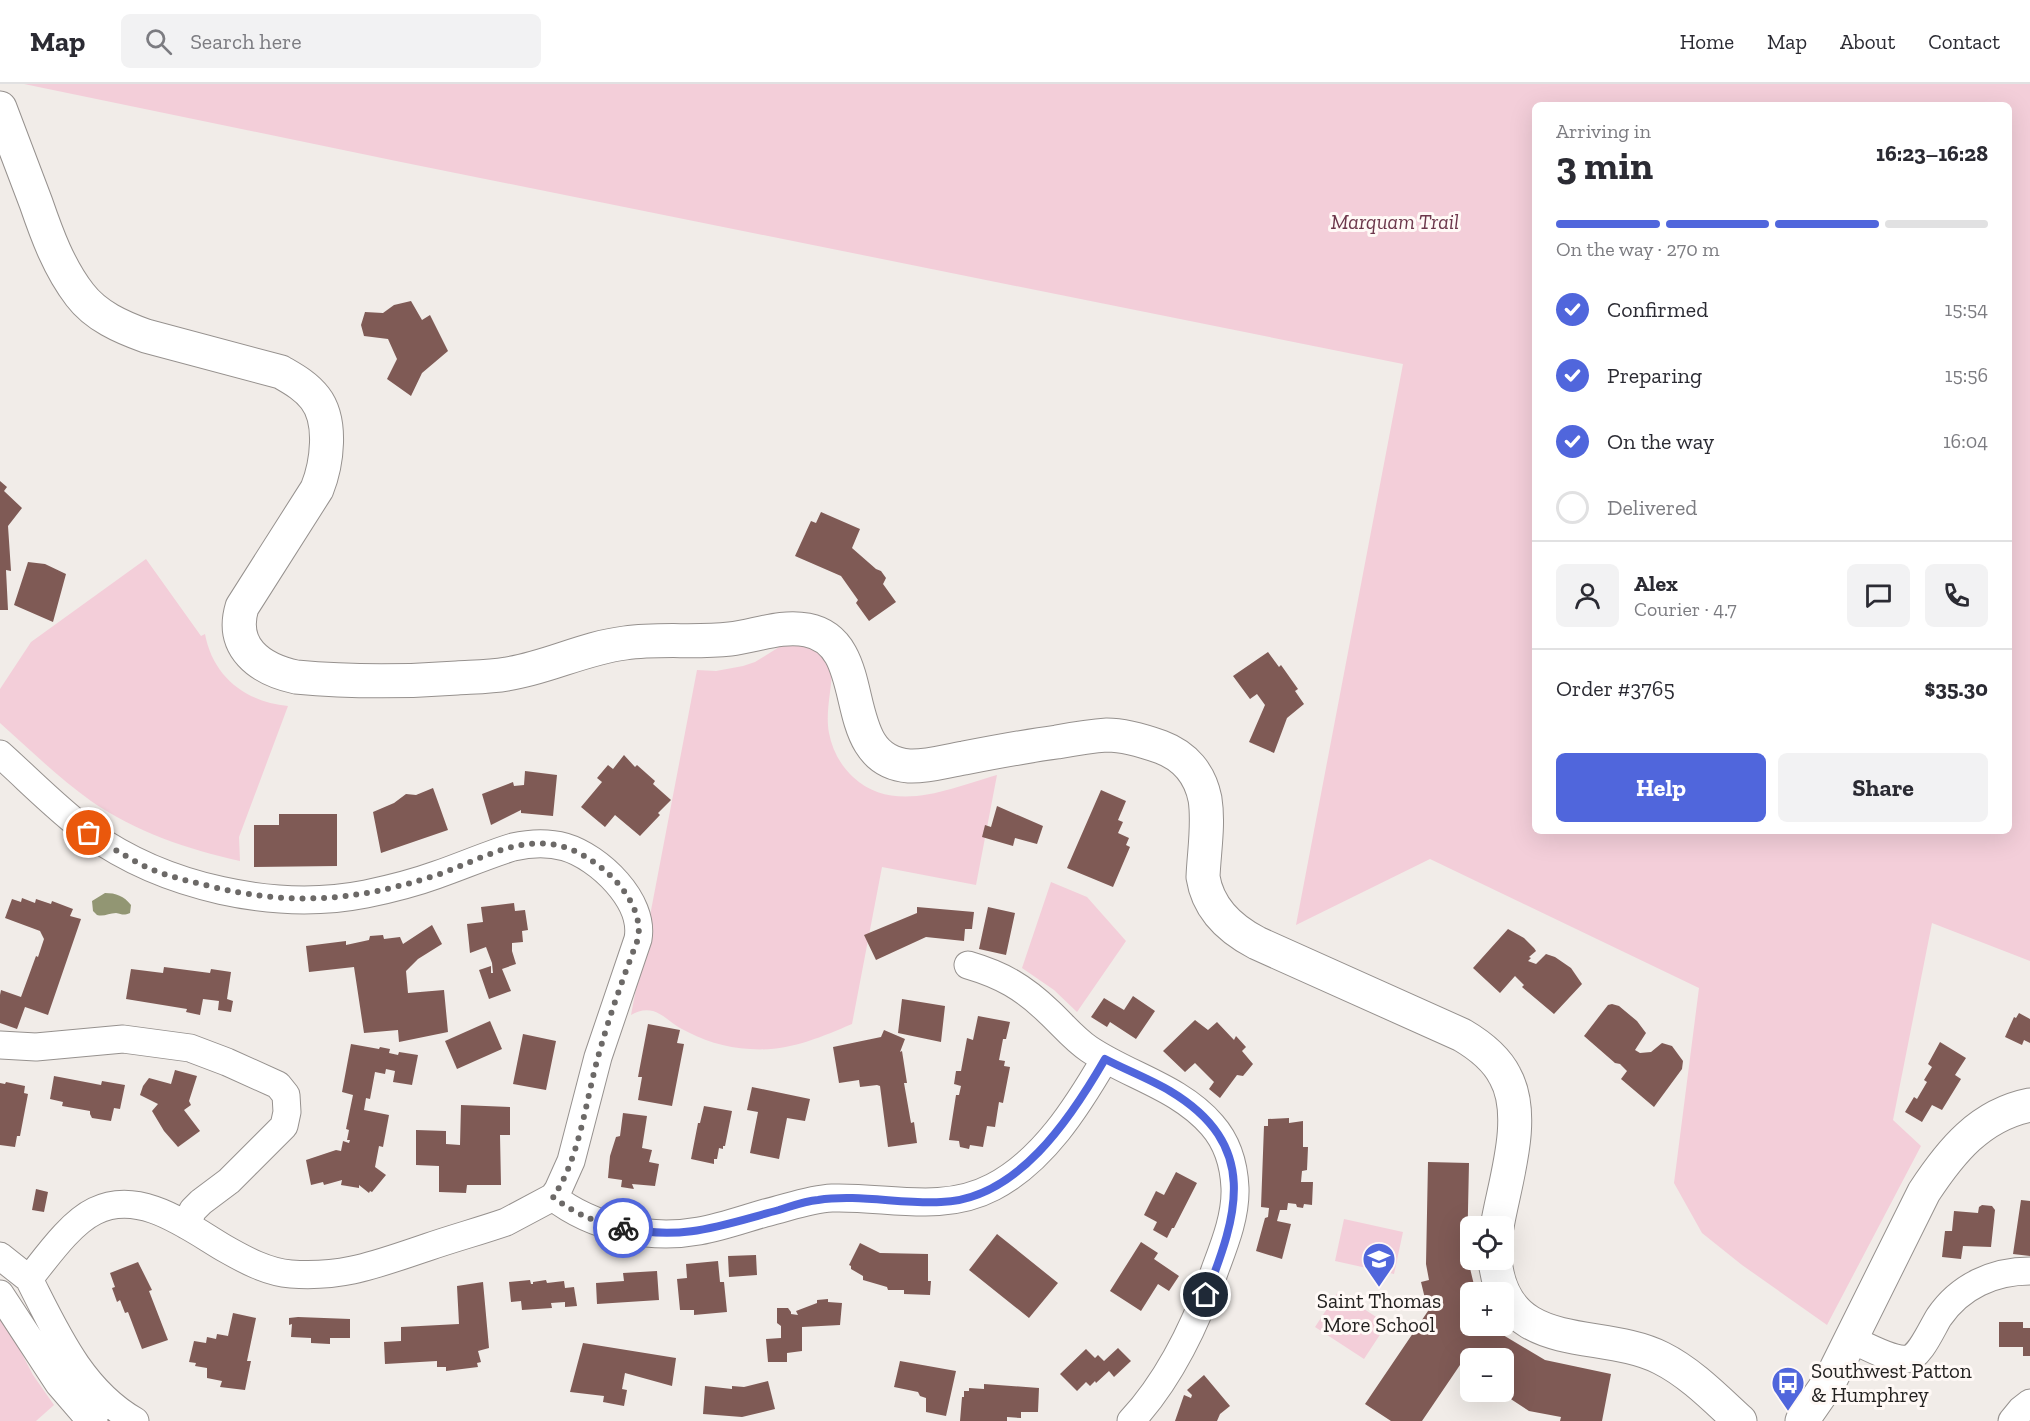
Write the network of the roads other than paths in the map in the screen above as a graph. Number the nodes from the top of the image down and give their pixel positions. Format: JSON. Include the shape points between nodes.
{"nodes":[{"id":1,"x":0,"y":108,"type":"edge"},
{"id":2,"x":0,"y":754,"type":"edge"},
{"id":3,"x":968,"y":964,"type":"dead end"},
{"id":4,"x":0,"y":1045,"type":"edge"},
{"id":5,"x":1105,"y":1059,"type":"junction"},
{"id":6,"x":2030,"y":1105,"type":"edge"},
{"id":7,"x":553,"y":1197,"type":"junction"},
{"id":8,"x":1499,"y":1216,"type":"edge"},
{"id":9,"x":186,"y":1225,"type":"junction"},
{"id":10,"x":0,"y":1256,"type":"edge"},
{"id":11,"x":1497,"y":1270,"type":"edge"},
{"id":12,"x":2030,"y":1271,"type":"edge"},
{"id":13,"x":29,"y":1279,"type":"junction"},
{"id":14,"x":0,"y":1294,"type":"edge"},
{"id":15,"x":1851,"y":1339,"type":"junction"},
{"id":16,"x":2030,"y":1403,"type":"edge"},
{"id":17,"x":94,"y":1421,"type":"edge"},
{"id":18,"x":135,"y":1421,"type":"edge"},
{"id":19,"x":1131,"y":1421,"type":"edge"},
{"id":20,"x":1740,"y":1421,"type":"edge"},
{"id":21,"x":1802,"y":1421,"type":"edge"},
{"id":22,"x":2012,"y":1421,"type":"edge"}],
"edges":[{"from":1,"to":8,"type":"main road","via":[[63,269],[100,315],[146,336],[281,372],[316,400],[321,409],[327,454],[324,473],[238,618],[242,640],[257,661],[280,674],[296,677],[401,682],[531,670],[625,642],[720,640],[765,631],[809,630],[821,635],[844,660],[869,743],[876,752],[900,764],[929,764],[1109,735],[1167,749],[1185,760],[1198,778],[1206,812],[1205,887],[1229,926],[1257,943],[1462,1035],[1497,1064],[1509,1085],[1514,1127]]},
{"from":2,"to":7,"type":"street","via":[[69,818],[116,851],[164,874],[247,895],[291,900],[364,894],[434,876],[526,844],[552,844],[594,861],[633,905],[640,929],[598,1057],[571,1161]]},
{"from":3,"to":5,"type":"street","via":[[993,972],[1030,994],[1086,1047]]},
{"from":4,"to":9,"type":"street","via":[[36,1047],[123,1039],[190,1048],[278,1085],[286,1095],[284,1126],[201,1202]]},
{"from":5,"to":7,"type":"street","via":[[1068,1118],[1033,1158],[1002,1182],[968,1197],[943,1203],[817,1200],[675,1234],[646,1233],[596,1222]]},
{"from":5,"to":19,"type":"street","via":[[1171,1092],[1200,1113],[1224,1142],[1235,1188],[1223,1249],[1199,1313],[1173,1363]]},
{"from":6,"to":15,"type":"main road","via":[[1989,1120],[1951,1154],[1924,1192]]},
{"from":7,"to":9,"type":"street","via":[[506,1222],[358,1270],[323,1275],[289,1274],[255,1264]]},
{"from":9,"to":13,"type":"street","via":[[159,1211],[131,1204],[94,1211]]},
{"from":10,"to":13,"type":"street"},
{"from":11,"to":20,"type":"main road","via":[[1507,1299],[1526,1319],[1555,1334],[1662,1358]]},
{"from":12,"to":15,"type":"street","via":[[1995,1275],[1959,1295],[1941,1315],[1917,1354],[1908,1359],[1895,1358]]},
{"from":13,"to":18,"type":"street","via":[[78,1368],[105,1400]]},
{"from":14,"to":17,"type":"street","via":[[59,1384]]},
{"from":15,"to":21,"type":"main road"},
{"from":16,"to":22,"type":"street"}]}
